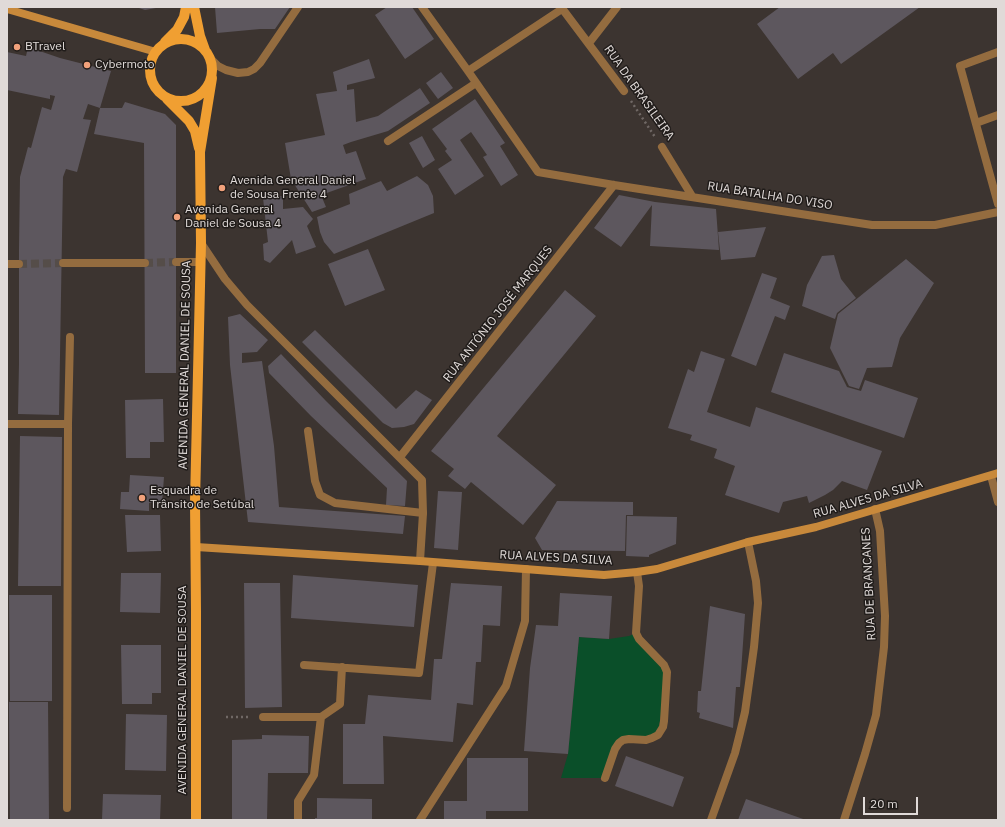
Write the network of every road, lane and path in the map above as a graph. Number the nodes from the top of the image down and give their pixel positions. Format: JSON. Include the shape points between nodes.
{"nodes":[{"id":1,"x":186,"y":7,"type":"edge"},
{"id":2,"x":194,"y":7,"type":"edge"},
{"id":3,"x":298,"y":7,"type":"edge"},
{"id":4,"x":423,"y":7,"type":"edge"},
{"id":5,"x":617,"y":7,"type":"edge"},
{"id":6,"x":562,"y":8,"type":"edge"},
{"id":7,"x":7,"y":10,"type":"edge"},
{"id":8,"x":589,"y":43,"type":"junction"},
{"id":9,"x":159,"y":49,"type":"junction"},
{"id":10,"x":998,"y":52,"type":"edge"},
{"id":11,"x":208,"y":54,"type":"junction"},
{"id":12,"x":468,"y":71,"type":"junction"},
{"id":13,"x":212,"y":78,"type":"junction"},
{"id":14,"x":476,"y":83,"type":"junction"},
{"id":15,"x":624,"y":91,"type":"joint"},
{"id":16,"x":161,"y":94,"type":"junction"},
{"id":17,"x":998,"y":115,"type":"edge"},
{"id":18,"x":976,"y":123,"type":"junction"},
{"id":19,"x":388,"y":141,"type":"dead end"},
{"id":20,"x":662,"y":147,"type":"joint"},
{"id":21,"x":200,"y":152,"type":"junction"},
{"id":22,"x":614,"y":185,"type":"junction"},
{"id":23,"x":692,"y":196,"type":"junction"},
{"id":24,"x":998,"y":204,"type":"edge"},
{"id":25,"x":998,"y":212,"type":"edge"},
{"id":26,"x":201,"y":243,"type":"junction"},
{"id":27,"x":176,"y":262,"type":"tunnel mouth"},
{"id":28,"x":200,"y":262,"type":"junction"},
{"id":29,"x":63,"y":263,"type":"tunnel mouth"},
{"id":30,"x":145,"y":263,"type":"tunnel mouth"},
{"id":31,"x":7,"y":264,"type":"edge"},
{"id":32,"x":19,"y":264,"type":"tunnel mouth"},
{"id":33,"x":70,"y":337,"type":"dead end"},
{"id":34,"x":7,"y":424,"type":"edge"},
{"id":35,"x":68,"y":424,"type":"junction"},
{"id":36,"x":308,"y":431,"type":"dead end"},
{"id":37,"x":400,"y":457,"type":"junction"},
{"id":38,"x":994,"y":475,"type":"edge"},
{"id":39,"x":998,"y":502,"type":"edge"},
{"id":40,"x":875,"y":509,"type":"junction"},
{"id":41,"x":423,"y":513,"type":"junction"},
{"id":42,"x":748,"y":542,"type":"junction"},
{"id":43,"x":196,"y":547,"type":"junction"},
{"id":44,"x":420,"y":561,"type":"junction"},
{"id":45,"x":433,"y":563,"type":"junction"},
{"id":46,"x":526,"y":569,"type":"junction"},
{"id":47,"x":637,"y":572,"type":"junction"},
{"id":48,"x":304,"y":665,"type":"dead end"},
{"id":49,"x":342,"y":667,"type":"junction"},
{"id":50,"x":226,"y":717,"type":"dead end"},
{"id":51,"x":251,"y":717,"type":"dead end"},
{"id":52,"x":263,"y":717,"type":"dead end"},
{"id":53,"x":321,"y":717,"type":"junction"},
{"id":54,"x":605,"y":778,"type":"dead end"},
{"id":55,"x":67,"y":808,"type":"dead end"},
{"id":56,"x":196,"y":820,"type":"edge"},
{"id":57,"x":298,"y":820,"type":"edge"},
{"id":58,"x":420,"y":820,"type":"edge"},
{"id":59,"x":712,"y":820,"type":"edge"},
{"id":60,"x":844,"y":820,"type":"edge"}],
"edges":[{"from":1,"to":9,"type":"main road","via":[[177,30]]},
{"from":2,"to":11,"type":"main road","via":[[200,36]]},
{"from":3,"to":11,"type":"street","via":[[254,69],[238,73],[226,70],[218,66]]},
{"from":4,"to":12,"type":"street"},
{"from":5,"to":8,"type":"street"},
{"from":6,"to":8,"type":"street","name":"RUA DA BRASILEIRA"},
{"from":6,"to":12,"type":"street"},
{"from":7,"to":9,"type":"street"},
{"from":8,"to":15,"type":"street","name":"RUA DA BRASILEIRA"},
{"from":9,"to":11,"type":"main road","via":[[170,41],[189,40],[198,44]]},
{"from":9,"to":16,"type":"main road","via":[[151,62],[150,74]]},
{"from":10,"to":18,"type":"street","via":[[960,66]]},
{"from":11,"to":13,"type":"main road","via":[[213,68]]},
{"from":12,"to":14,"type":"street"},
{"from":13,"to":16,"type":"main road","via":[[208,87],[193,99],[171,100]]},
{"from":13,"to":21,"type":"main road","name":"AVENIDA GENERAL DANIEL DE SOUSA"},
{"from":14,"to":19,"type":"street"},
{"from":14,"to":22,"type":"street","name":"RUA BATALHA DO VISO","via":[[538,172]]},
{"from":15,"to":20,"type":"path","name":"RUA DA BRASILEIRA"},
{"from":16,"to":21,"type":"main road","name":"AVENIDA GENERAL DANIEL DE SOUSA","via":[[189,121],[195,131]]},
{"from":17,"to":18,"type":"street"},
{"from":18,"to":24,"type":"street"},
{"from":20,"to":23,"type":"street","name":"RUA DA BRASILEIRA"},
{"from":21,"to":26,"type":"main road","name":"AVENIDA GENERAL DANIEL DE SOUSA"},
{"from":22,"to":23,"type":"street","name":"RUA BATALHA DO VISO"},
{"from":22,"to":37,"type":"street","name":"RUA ANTÓNIO JOSÉ MARQUES"},
{"from":23,"to":25,"type":"street","name":"RUA BATALHA DO VISO","via":[[872,225],[935,225]]},
{"from":26,"to":28,"type":"main road","name":"AVENIDA GENERAL DANIEL DE SOUSA"},
{"from":26,"to":37,"type":"street","via":[[224,279],[243,301]]},
{"from":27,"to":28,"type":"street"},
{"from":28,"to":43,"type":"main road","name":"AVENIDA GENERAL DANIEL DE SOUSA"},
{"from":29,"to":30,"type":"street"},
{"from":31,"to":32,"type":"street"},
{"from":33,"to":35,"type":"street"},
{"from":34,"to":35,"type":"street"},
{"from":35,"to":55,"type":"street"},
{"from":36,"to":41,"type":"street","via":[[315,481],[320,495],[335,503]]},
{"from":37,"to":41,"type":"street","via":[[422,480]]},
{"from":38,"to":39,"type":"street"},
{"from":38,"to":40,"type":"street","name":"RUA ALVES DA SILVA"},
{"from":40,"to":42,"type":"street","name":"RUA ALVES DA SILVA","via":[[816,527]]},
{"from":40,"to":60,"type":"street","name":"RUA DE BRANCANES","via":[[880,531],[885,616],[884,647],[876,715]]},
{"from":41,"to":44,"type":"street"},
{"from":42,"to":47,"type":"street","name":"RUA ALVES DA SILVA","via":[[657,569]]},
{"from":42,"to":59,"type":"street","via":[[758,603],[749,683],[739,740]]},
{"from":43,"to":44,"type":"street","name":"RUA ALVES DA SILVA"},
{"from":43,"to":56,"type":"main road","name":"AVENIDA GENERAL DANIEL DE SOUSA"},
{"from":44,"to":45,"type":"street","name":"RUA ALVES DA SILVA"},
{"from":45,"to":46,"type":"street","name":"RUA ALVES DA SILVA"},
{"from":45,"to":49,"type":"street","via":[[418,673]]},
{"from":46,"to":47,"type":"street","name":"RUA ALVES DA SILVA","via":[[604,575]]},
{"from":46,"to":58,"type":"street","via":[[525,621],[506,686]]},
{"from":47,"to":54,"type":"street","via":[[639,586],[636,632],[639,640],[664,665],[664,721],[663,727],[652,738],[629,739],[619,743]]},
{"from":48,"to":49,"type":"street"},
{"from":49,"to":53,"type":"street","via":[[340,704]]},
{"from":50,"to":51,"type":"path"},
{"from":52,"to":53,"type":"street"},
{"from":53,"to":57,"type":"street","via":[[314,775],[298,801]]}]}
